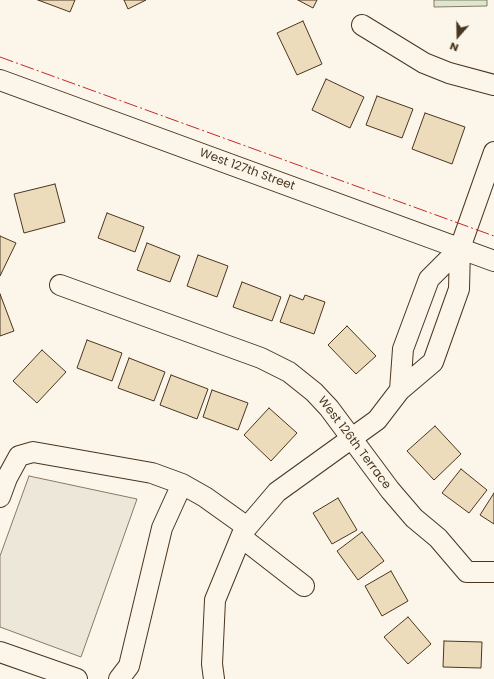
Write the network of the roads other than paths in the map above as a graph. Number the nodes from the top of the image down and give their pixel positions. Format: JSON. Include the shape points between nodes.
{"nodes":[{"id":1,"x":362,"y":25,"type":"dead end"},
{"id":2,"x":0,"y":80,"type":"edge"},
{"id":3,"x":494,"y":85,"type":"edge"},
{"id":4,"x":494,"y":152,"type":"edge"},
{"id":5,"x":460,"y":248,"type":"junction"},
{"id":6,"x":494,"y":261,"type":"edge"},
{"id":7,"x":60,"y":285,"type":"dead end"},
{"id":8,"x":400,"y":390,"type":"junction"},
{"id":9,"x":352,"y":438,"type":"junction"},
{"id":10,"x":182,"y":484,"type":"junction"},
{"id":11,"x":0,"y":497,"type":"edge"},
{"id":12,"x":244,"y":532,"type":"junction"},
{"id":13,"x":494,"y":572,"type":"edge"},
{"id":14,"x":304,"y":586,"type":"dead end"},
{"id":15,"x":0,"y":652,"type":"edge"},
{"id":16,"x":77,"y":679,"type":"edge"},
{"id":17,"x":119,"y":679,"type":"edge"},
{"id":18,"x":214,"y":679,"type":"edge"}],
"edges":[{"from":1,"to":3,"type":"street","via":[[424,63],[449,73]]},
{"from":2,"to":5,"type":"street","name":"West 127th Street"},
{"from":4,"to":5,"type":"street"},
{"from":5,"to":6,"type":"street","name":"West 127th Street"},
{"from":5,"to":8,"type":"street","via":[[429,279],[403,349]]},
{"from":5,"to":8,"type":"street","via":[[459,289],[433,362]]},
{"from":7,"to":9,"type":"street","name":"West 126th Terrace","via":[[261,358],[289,372],[314,392]]},
{"from":8,"to":9,"type":"street","via":[[377,420]]},
{"from":9,"to":12,"type":"street","via":[[277,492]]},
{"from":9,"to":13,"type":"street","name":"West 126th Terrace","via":[[414,518],[438,538],[467,572]]},
{"from":10,"to":11,"type":"street","via":[[152,473],[33,452],[19,456]]},
{"from":10,"to":12,"type":"street","via":[[205,497]]},
{"from":10,"to":17,"type":"street","via":[[162,528],[129,666]]},
{"from":12,"to":14,"type":"street"},
{"from":12,"to":18,"type":"street","via":[[215,600],[212,664]]},
{"from":15,"to":16,"type":"street"}]}
